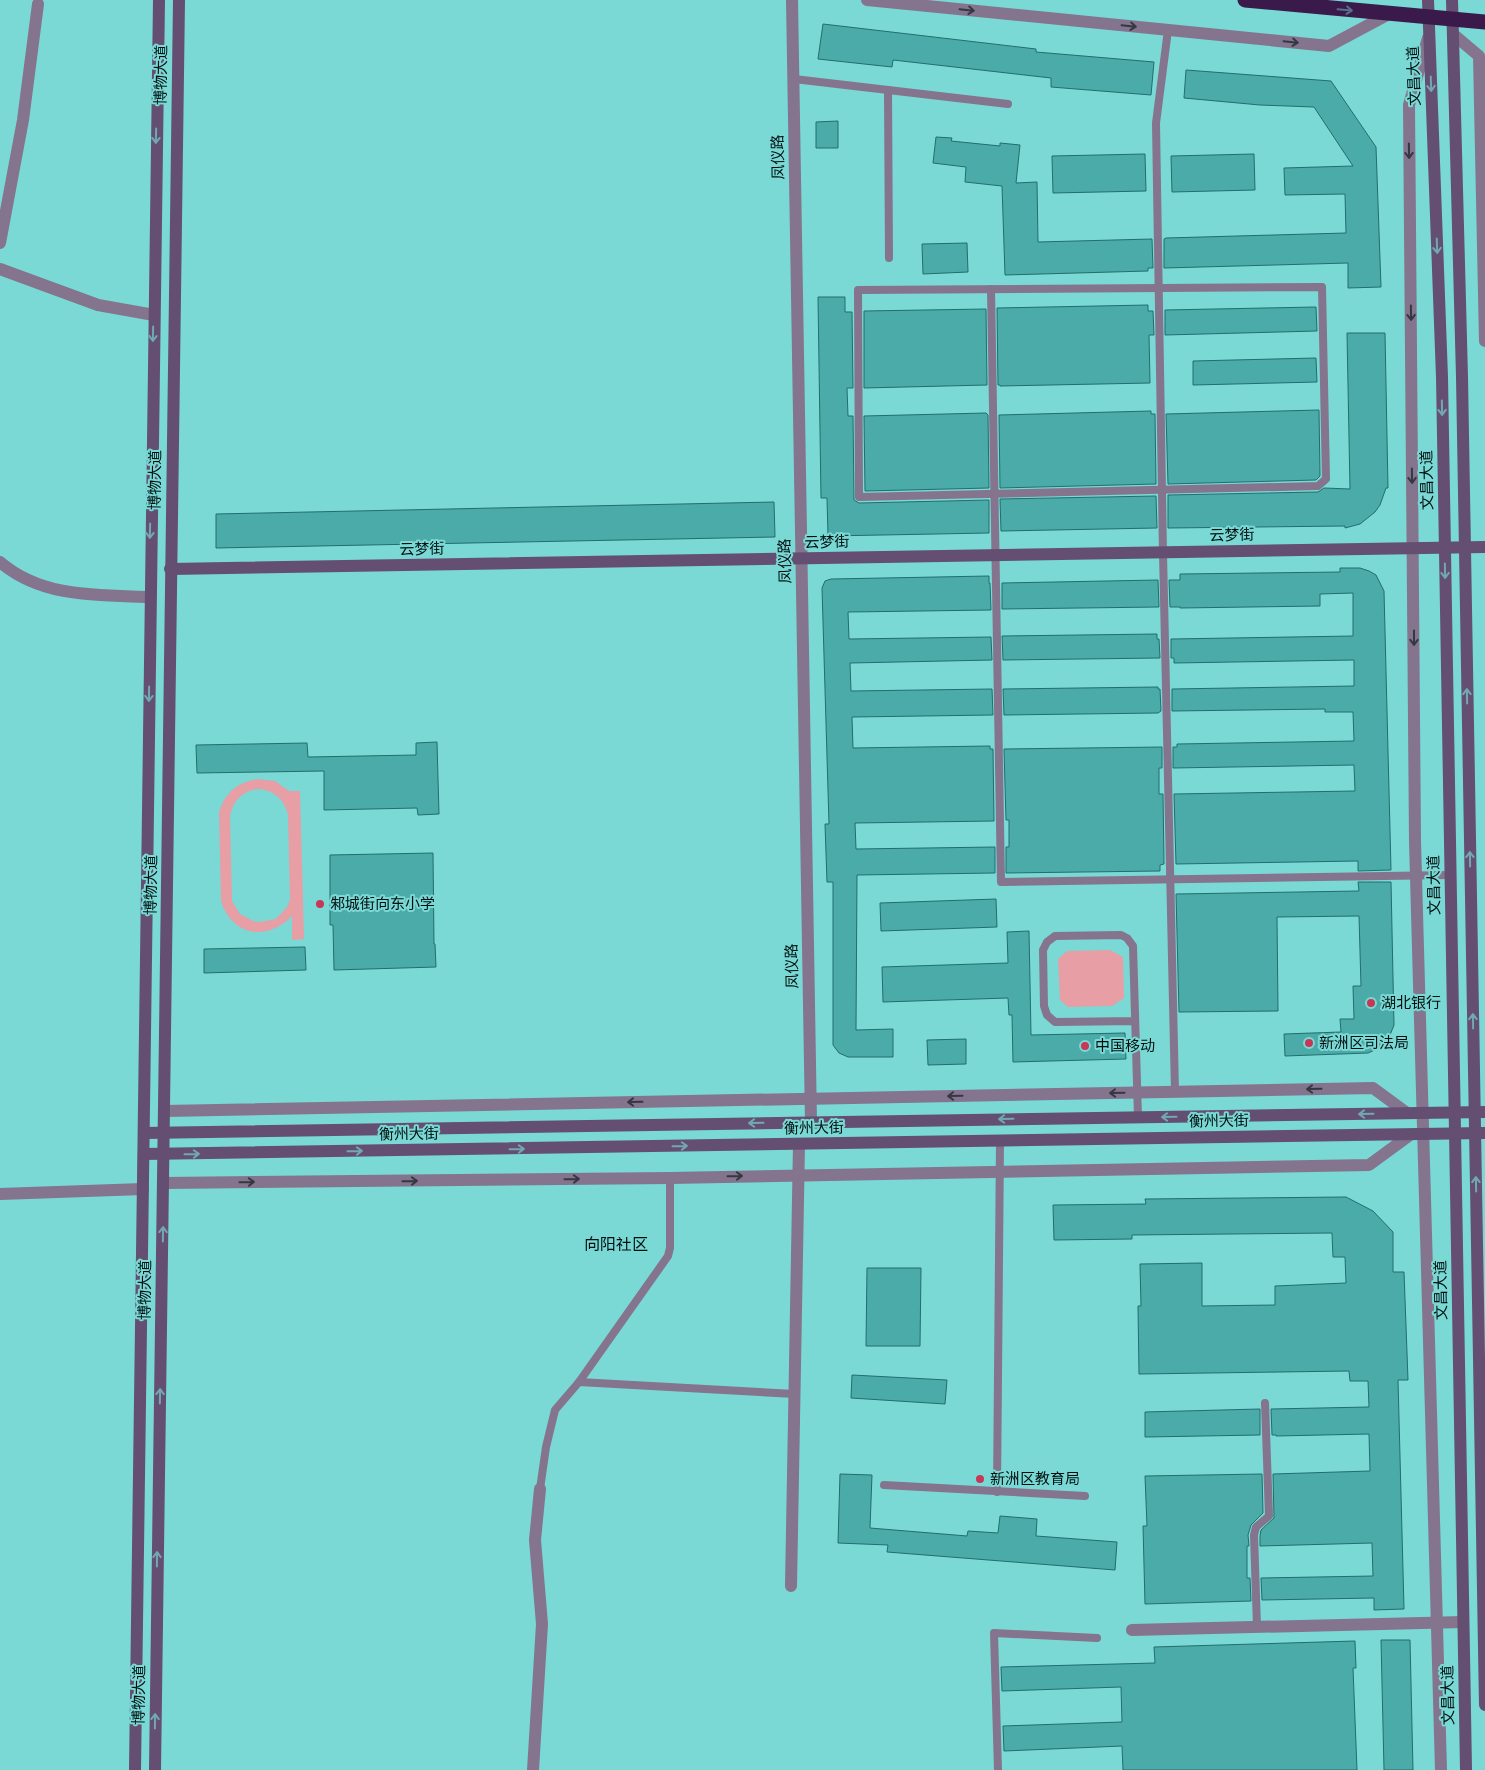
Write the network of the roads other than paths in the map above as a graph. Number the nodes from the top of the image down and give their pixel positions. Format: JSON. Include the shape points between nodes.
{"nodes":[{"id":1,"x":159,"y":0,"type":"edge"},
{"id":2,"x":179,"y":0,"type":"edge"},
{"id":3,"x":792,"y":0,"type":"edge"},
{"id":4,"x":866,"y":0,"type":"edge"},
{"id":5,"x":1244,"y":0,"type":"edge"},
{"id":6,"x":1428,"y":0,"type":"edge"},
{"id":7,"x":1452,"y":0,"type":"edge"},
{"id":8,"x":38,"y":4,"type":"dead end"},
{"id":9,"x":1389,"y":14,"type":"junction"},
{"id":10,"x":1428,"y":17,"type":"junction"},
{"id":11,"x":1452,"y":19,"type":"junction"},
{"id":12,"x":1485,"y":22,"type":"edge"},
{"id":13,"x":1168,"y":30,"type":"junction"},
{"id":14,"x":1453,"y":34,"type":"junction"},
{"id":15,"x":1429,"y":35,"type":"junction"},
{"id":16,"x":794,"y":79,"type":"junction"},
{"id":17,"x":888,"y":90,"type":"junction"},
{"id":18,"x":1008,"y":104,"type":"dead end"},
{"id":19,"x":0,"y":242,"type":"edge"},
{"id":20,"x":889,"y":258,"type":"dead end"},
{"id":21,"x":0,"y":268,"type":"edge"},
{"id":22,"x":1159,"y":288,"type":"junction"},
{"id":23,"x":991,"y":289,"type":"junction"},
{"id":24,"x":154,"y":315,"type":"junction"},
{"id":25,"x":1485,"y":341,"type":"edge"},
{"id":26,"x":1162,"y":490,"type":"junction"},
{"id":27,"x":994,"y":494,"type":"junction"},
{"id":28,"x":1465,"y":547,"type":"junction"},
{"id":29,"x":1485,"y":547,"type":"edge"},
{"id":30,"x":1413,"y":548,"type":"junction"},
{"id":31,"x":1445,"y":548,"type":"junction"},
{"id":32,"x":1163,"y":552,"type":"junction"},
{"id":33,"x":995,"y":555,"type":"junction"},
{"id":34,"x":801,"y":558,"type":"junction"},
{"id":35,"x":0,"y":562,"type":"edge"},
{"id":36,"x":170,"y":569,"type":"junction"},
{"id":37,"x":150,"y":597,"type":"junction"},
{"id":38,"x":1450,"y":875,"type":"junction"},
{"id":39,"x":1416,"y":876,"type":"junction"},
{"id":40,"x":1170,"y":879,"type":"junction"},
{"id":41,"x":1135,"y":1021,"type":"junction"},
{"id":42,"x":1174,"y":1092,"type":"junction"},
{"id":43,"x":1137,"y":1093,"type":"junction"},
{"id":44,"x":811,"y":1099,"type":"junction"},
{"id":45,"x":165,"y":1111,"type":"junction"},
{"id":46,"x":1454,"y":1112,"type":"junction"},
{"id":47,"x":1480,"y":1112,"type":"edge"},
{"id":48,"x":1408,"y":1113,"type":"junction"},
{"id":49,"x":1423,"y":1113,"type":"junction"},
{"id":50,"x":1138,"y":1117,"type":"junction"},
{"id":51,"x":811,"y":1122,"type":"junction"},
{"id":52,"x":144,"y":1133,"type":"junction"},
{"id":53,"x":164,"y":1133,"type":"junction"},
{"id":54,"x":1480,"y":1133,"type":"edge"},
{"id":55,"x":1424,"y":1134,"type":"junction"},
{"id":56,"x":1455,"y":1134,"type":"junction"},
{"id":57,"x":1410,"y":1135,"type":"junction"},
{"id":58,"x":1000,"y":1141,"type":"junction"},
{"id":59,"x":799,"y":1144,"type":"junction"},
{"id":60,"x":144,"y":1154,"type":"junction"},
{"id":61,"x":164,"y":1154,"type":"junction"},
{"id":62,"x":999,"y":1172,"type":"junction"},
{"id":63,"x":799,"y":1175,"type":"junction"},
{"id":64,"x":670,"y":1178,"type":"junction"},
{"id":65,"x":164,"y":1183,"type":"junction"},
{"id":66,"x":143,"y":1189,"type":"junction"},
{"id":67,"x":0,"y":1194,"type":"edge"},
{"id":68,"x":579,"y":1382,"type":"junction"},
{"id":69,"x":795,"y":1394,"type":"junction"},
{"id":70,"x":1264,"y":1403,"type":"dead end"},
{"id":71,"x":884,"y":1485,"type":"dead end"},
{"id":72,"x":540,"y":1489,"type":"joint"},
{"id":73,"x":997,"y":1492,"type":"junction"},
{"id":74,"x":1085,"y":1496,"type":"dead end"},
{"id":75,"x":791,"y":1586,"type":"dead end"},
{"id":76,"x":1463,"y":1622,"type":"junction"},
{"id":77,"x":1437,"y":1623,"type":"junction"},
{"id":78,"x":1257,"y":1627,"type":"junction"},
{"id":79,"x":1484,"y":1628,"type":"edge"},
{"id":80,"x":1132,"y":1630,"type":"dead end"},
{"id":81,"x":1097,"y":1638,"type":"dead end"},
{"id":82,"x":1485,"y":1705,"type":"edge"},
{"id":83,"x":135,"y":1770,"type":"edge"},
{"id":84,"x":155,"y":1770,"type":"edge"},
{"id":85,"x":533,"y":1770,"type":"edge"},
{"id":86,"x":998,"y":1770,"type":"edge"},
{"id":87,"x":1441,"y":1770,"type":"edge"},
{"id":88,"x":1466,"y":1770,"type":"edge"}],
"edges":[{"from":1,"to":24,"type":"main road","name":"博物大道","one_way":true},
{"from":2,"to":36,"type":"main road","name":"博物大道"},
{"from":3,"to":16,"type":"street","name":"凤仪路"},
{"from":4,"to":13,"type":"street","one_way":true},
{"from":5,"to":9,"type":"highway","one_way":true},
{"from":6,"to":10,"type":"main road","name":"文昌大道"},
{"from":7,"to":11,"type":"main road"},
{"from":8,"to":19,"type":"street","via":[[23,120]]},
{"from":9,"to":10,"type":"highway"},
{"from":13,"to":9,"type":"street","one_way":true,"via":[[1330,46]]},
{"from":10,"to":11,"type":"highway"},
{"from":10,"to":15,"type":"main road","name":"文昌大道"},
{"from":11,"to":12,"type":"highway"},
{"from":11,"to":14,"type":"main road"},
{"from":13,"to":22,"type":"lane","via":[[1156,123]]},
{"from":14,"to":25,"type":"street","via":[[1479,56]]},
{"from":14,"to":28,"type":"main road"},
{"from":15,"to":30,"type":"street","one_way":true,"via":[[1409,105]]},
{"from":15,"to":31,"type":"main road","name":"文昌大道","one_way":true},
{"from":16,"to":17,"type":"lane"},
{"from":16,"to":34,"type":"street","name":"凤仪路"},
{"from":17,"to":18,"type":"lane"},
{"from":17,"to":20,"type":"lane"},
{"from":21,"to":24,"type":"street","via":[[98,305]]},
{"from":22,"to":23,"type":"lane"},
{"from":22,"to":26,"type":"lane"},
{"from":22,"to":26,"type":"lane","via":[[1322,287],[1326,479],[1318,486]]},
{"from":23,"to":27,"type":"lane"},
{"from":23,"to":27,"type":"lane","via":[[858,290],[859,497]]},
{"from":24,"to":37,"type":"main road","name":"博物大道","one_way":true},
{"from":26,"to":27,"type":"lane"},
{"from":26,"to":32,"type":"lane"},
{"from":27,"to":33,"type":"lane"},
{"from":28,"to":29,"type":"main road","name":"云梦街"},
{"from":28,"to":31,"type":"main road","name":"云梦街"},
{"from":47,"to":28,"type":"main road","one_way":true},
{"from":30,"to":31,"type":"main road","name":"云梦街"},
{"from":30,"to":32,"type":"main road","name":"云梦街"},
{"from":30,"to":39,"type":"street","one_way":true},
{"from":31,"to":38,"type":"main road","name":"文昌大道","one_way":true},
{"from":32,"to":33,"type":"main road","name":"云梦街"},
{"from":32,"to":40,"type":"lane"},
{"from":33,"to":34,"type":"main road","name":"云梦街"},
{"from":33,"to":40,"type":"lane","via":[[1000,882]]},
{"from":34,"to":36,"type":"main road","name":"云梦街"},
{"from":34,"to":44,"type":"street","name":"凤仪路"},
{"from":35,"to":37,"type":"street","via":[[20,576],[52,590]]},
{"from":36,"to":45,"type":"main road","name":"博物大道"},
{"from":37,"to":52,"type":"main road","name":"博物大道","one_way":true},
{"from":38,"to":39,"type":"lane"},
{"from":38,"to":46,"type":"main road","name":"文昌大道"},
{"from":39,"to":40,"type":"lane"},
{"from":39,"to":49,"type":"street"},
{"from":40,"to":42,"type":"lane"},
{"from":41,"to":41,"type":"lane","via":[[1055,1022],[1050,1019],[1044,1006],[1043,950],[1047,942],[1056,936],[1121,935],[1127,938],[1133,946]]},
{"from":41,"to":43,"type":"lane"},
{"from":42,"to":43,"type":"street"},
{"from":48,"to":42,"type":"street","one_way":true,"via":[[1373,1088]]},
{"from":43,"to":44,"type":"street","one_way":true},
{"from":43,"to":50,"type":"lane"},
{"from":44,"to":45,"type":"street","one_way":true},
{"from":44,"to":51,"type":"street","name":"凤仪路"},
{"from":45,"to":53,"type":"main road","name":"博物大道"},
{"from":46,"to":47,"type":"main road","name":"衡州大街"},
{"from":46,"to":49,"type":"main road","name":"衡州大街"},
{"from":46,"to":56,"type":"main road","name":"文昌大道"},
{"from":47,"to":54,"type":"main road"},
{"from":48,"to":49,"type":"main road","name":"衡州大街"},
{"from":48,"to":50,"type":"main road","name":"衡州大街","one_way":true},
{"from":49,"to":55,"type":"street"},
{"from":50,"to":51,"type":"main road","name":"衡州大街","one_way":true},
{"from":51,"to":53,"type":"main road","name":"衡州大街","one_way":true},
{"from":52,"to":53,"type":"main road","name":"衡州大街"},
{"from":52,"to":60,"type":"main road","name":"博物大道"},
{"from":53,"to":61,"type":"main road","name":"博物大道"},
{"from":54,"to":56,"type":"main road","name":"衡州大街"},
{"from":79,"to":54,"type":"main road","one_way":true},
{"from":55,"to":56,"type":"main road","name":"衡州大街"},
{"from":55,"to":57,"type":"main road","name":"衡州大街"},
{"from":55,"to":77,"type":"street"},
{"from":56,"to":76,"type":"main road","name":"文昌大道"},
{"from":57,"to":58,"type":"main road","name":"衡州大街"},
{"from":57,"to":62,"type":"street","via":[[1369,1164]]},
{"from":58,"to":59,"type":"main road","name":"衡州大街"},
{"from":58,"to":62,"type":"lane"},
{"from":61,"to":59,"type":"main road","name":"衡州大街","one_way":true},
{"from":59,"to":63,"type":"street"},
{"from":60,"to":61,"type":"main road","name":"衡州大街"},
{"from":60,"to":66,"type":"main road","name":"博物大道"},
{"from":61,"to":65,"type":"main road","name":"博物大道"},
{"from":62,"to":63,"type":"street"},
{"from":62,"to":73,"type":"lane"},
{"from":64,"to":63,"type":"street","one_way":true},
{"from":63,"to":69,"type":"street"},
{"from":65,"to":64,"type":"street","one_way":true},
{"from":64,"to":68,"type":"lane","via":[[668,1256]]},
{"from":84,"to":65,"type":"main road","name":"博物大道","one_way":true},
{"from":66,"to":67,"type":"street"},
{"from":66,"to":83,"type":"main road","name":"博物大道"},
{"from":68,"to":69,"type":"lane"},
{"from":68,"to":72,"type":"lane","via":[[555,1410]]},
{"from":69,"to":75,"type":"street"},
{"from":70,"to":78,"type":"lane","via":[[1268,1516],[1256,1527],[1254,1535]]},
{"from":71,"to":73,"type":"lane"},
{"from":72,"to":85,"type":"street","via":[[535,1540],[542,1624]]},
{"from":73,"to":74,"type":"lane"},
{"from":76,"to":77,"type":"street"},
{"from":76,"to":88,"type":"main road","name":"文昌大道"},
{"from":77,"to":78,"type":"street"},
{"from":77,"to":87,"type":"street"},
{"from":78,"to":80,"type":"street"},
{"from":79,"to":82,"type":"main road"},
{"from":81,"to":86,"type":"lane","via":[[994,1632]]}]}
